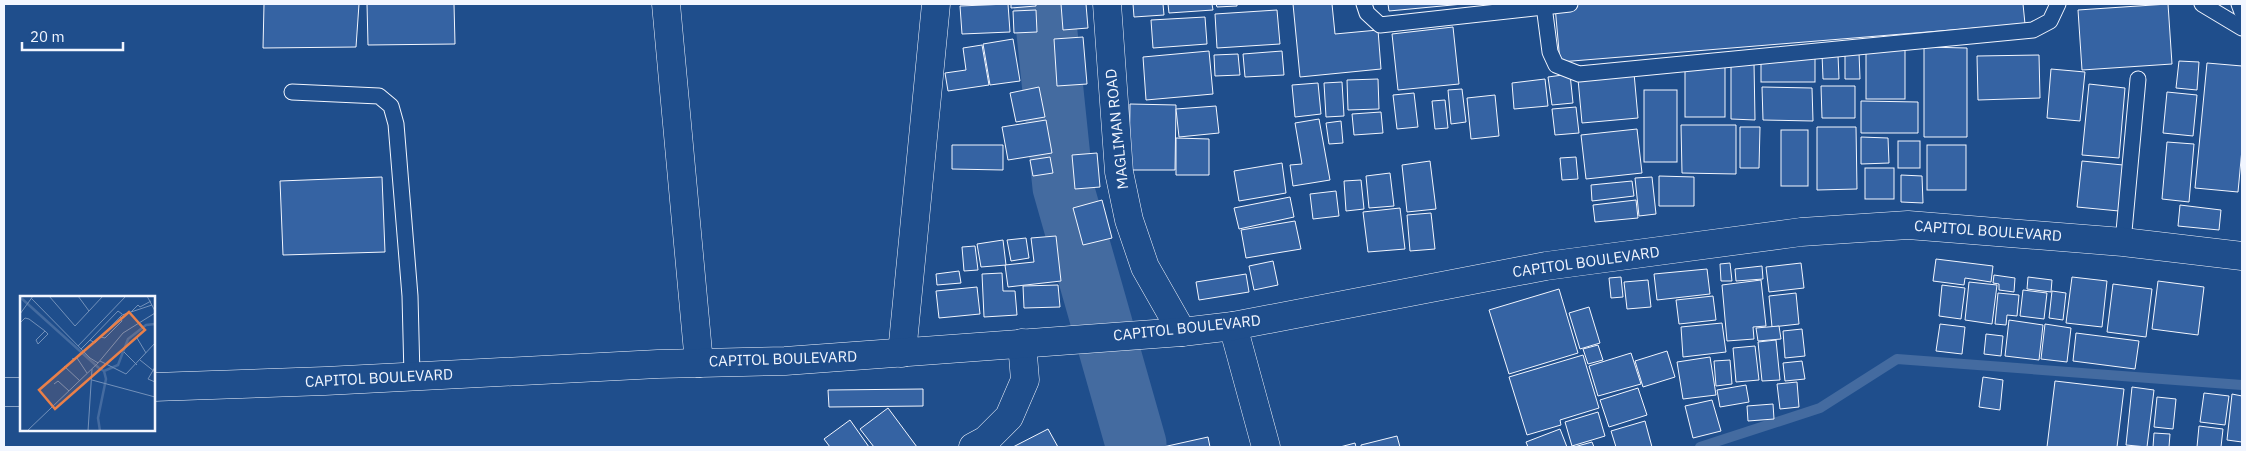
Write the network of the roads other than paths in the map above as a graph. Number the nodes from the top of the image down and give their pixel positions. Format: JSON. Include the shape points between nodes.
{"nodes":[{"id":1,"x":666,"y":4,"type":"edge"},
{"id":2,"x":936,"y":4,"type":"edge"},
{"id":3,"x":1107,"y":4,"type":"edge"},
{"id":4,"x":1364,"y":4,"type":"edge"},
{"id":5,"x":1570,"y":4,"type":"edge"},
{"id":6,"x":2058,"y":4,"type":"edge"},
{"id":7,"x":2202,"y":4,"type":"edge"},
{"id":8,"x":2239,"y":4,"type":"edge"},
{"id":9,"x":1544,"y":6,"type":"junction"},
{"id":10,"x":2242,"y":12,"type":"edge"},
{"id":11,"x":2227,"y":18,"type":"junction"},
{"id":12,"x":2242,"y":28,"type":"edge"},
{"id":13,"x":2138,"y":79,"type":"dead end"},
{"id":14,"x":292,"y":92,"type":"dead end"},
{"id":15,"x":2123,"y":242,"type":"junction"},
{"id":16,"x":2242,"y":256,"type":"edge"},
{"id":17,"x":1233,"y":326,"type":"junction"},
{"id":18,"x":1182,"y":332,"type":"junction"},
{"id":19,"x":1022,"y":343,"type":"junction"},
{"id":20,"x":902,"y":353,"type":"junction"},
{"id":21,"x":699,"y":363,"type":"junction"},
{"id":22,"x":412,"y":376,"type":"junction"},
{"id":23,"x":155,"y":387,"type":"edge"},
{"id":24,"x":4,"y":392,"type":"edge"},
{"id":25,"x":20,"y":392,"type":"edge"},
{"id":26,"x":973,"y":447,"type":"edge"},
{"id":27,"x":1266,"y":447,"type":"edge"}],
"edges":[{"from":1,"to":21,"type":"main road"},
{"from":2,"to":20,"type":"main road"},
{"from":3,"to":18,"type":"main road","name":"MAGLIMAN ROAD","via":[[1118,172],[1145,268]]},
{"from":4,"to":9,"type":"lane","via":[[1367,13],[1380,25]]},
{"from":5,"to":9,"type":"lane"},
{"from":6,"to":9,"type":"lane","via":[[2050,21],[2032,30],[1578,74],[1556,65],[1550,52]]},
{"from":7,"to":11,"type":"lane"},
{"from":8,"to":10,"type":"lane"},
{"from":10,"to":11,"type":"lane"},
{"from":11,"to":12,"type":"lane"},
{"from":13,"to":15,"type":"lane"},
{"from":14,"to":22,"type":"lane","via":[[379,96],[391,106],[396,124],[410,296]]},
{"from":15,"to":16,"type":"main road","name":"CAPITOL BOULEVARD"},
{"from":15,"to":17,"type":"main road","name":"CAPITOL BOULEVARD","via":[[1908,225],[1801,232],[1546,266]]},
{"from":17,"to":18,"type":"main road","name":"CAPITOL BOULEVARD"},
{"from":17,"to":27,"type":"main road"},
{"from":18,"to":19,"type":"main road","name":"CAPITOL BOULEVARD"},
{"from":19,"to":20,"type":"main road","name":"CAPITOL BOULEVARD"},
{"from":19,"to":26,"type":"main road","via":[[1025,380],[1009,417],[986,440]]},
{"from":20,"to":21,"type":"main road","name":"CAPITOL BOULEVARD"},
{"from":21,"to":22,"type":"main road","name":"CAPITOL BOULEVARD"},
{"from":22,"to":23,"type":"main road","name":"CAPITOL BOULEVARD"},
{"from":24,"to":25,"type":"main road"}]}
